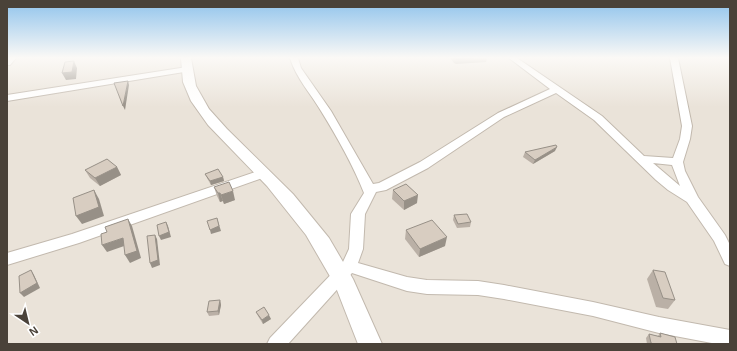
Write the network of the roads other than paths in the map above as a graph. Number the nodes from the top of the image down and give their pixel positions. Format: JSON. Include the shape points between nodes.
{"nodes":[{"id":1,"x":131,"y":74,"type":"edge"},
{"id":2,"x":187,"y":74,"type":"edge"},
{"id":3,"x":301,"y":74,"type":"edge"},
{"id":4,"x":536,"y":74,"type":"edge"},
{"id":5,"x":676,"y":74,"type":"edge"},
{"id":6,"x":556,"y":89,"type":"junction"},
{"id":7,"x":7,"y":98,"type":"edge"},
{"id":8,"x":642,"y":159,"type":"junction"},
{"id":9,"x":677,"y":162,"type":"junction"},
{"id":10,"x":264,"y":173,"type":"junction"},
{"id":11,"x":369,"y":188,"type":"junction"},
{"id":12,"x":692,"y":200,"type":"junction"},
{"id":13,"x":725,"y":240,"type":"edge"},
{"id":14,"x":7,"y":259,"type":"edge"},
{"id":15,"x":730,"y":260,"type":"edge"},
{"id":16,"x":345,"y":271,"type":"junction"},
{"id":17,"x":730,"y":338,"type":"edge"},
{"id":18,"x":276,"y":344,"type":"edge"},
{"id":19,"x":370,"y":344,"type":"edge"}],
"edges":[{"from":1,"to":7,"type":"street"},
{"from":2,"to":10,"type":"street","via":[[191,90],[206,113]]},
{"from":3,"to":11,"type":"street","via":[[326,111]]},
{"from":4,"to":6,"type":"street"},
{"from":5,"to":9,"type":"street","via":[[687,126]]},
{"from":6,"to":8,"type":"street","via":[[598,118]]},
{"from":6,"to":11,"type":"street","via":[[501,115],[430,161],[392,182],[382,187]]},
{"from":8,"to":9,"type":"street"},
{"from":8,"to":12,"type":"street","via":[[672,187]]},
{"from":9,"to":12,"type":"street"},
{"from":10,"to":14,"type":"street","via":[[74,239]]},
{"from":10,"to":16,"type":"street"},
{"from":11,"to":16,"type":"street","via":[[370,193],[356,222],[356,249]]},
{"from":12,"to":13,"type":"street"},
{"from":13,"to":15,"type":"street"},
{"from":16,"to":17,"type":"street","via":[[427,287],[478,288],[504,292]]},
{"from":16,"to":18,"type":"street"},
{"from":16,"to":19,"type":"street","via":[[350,294]]}]}
